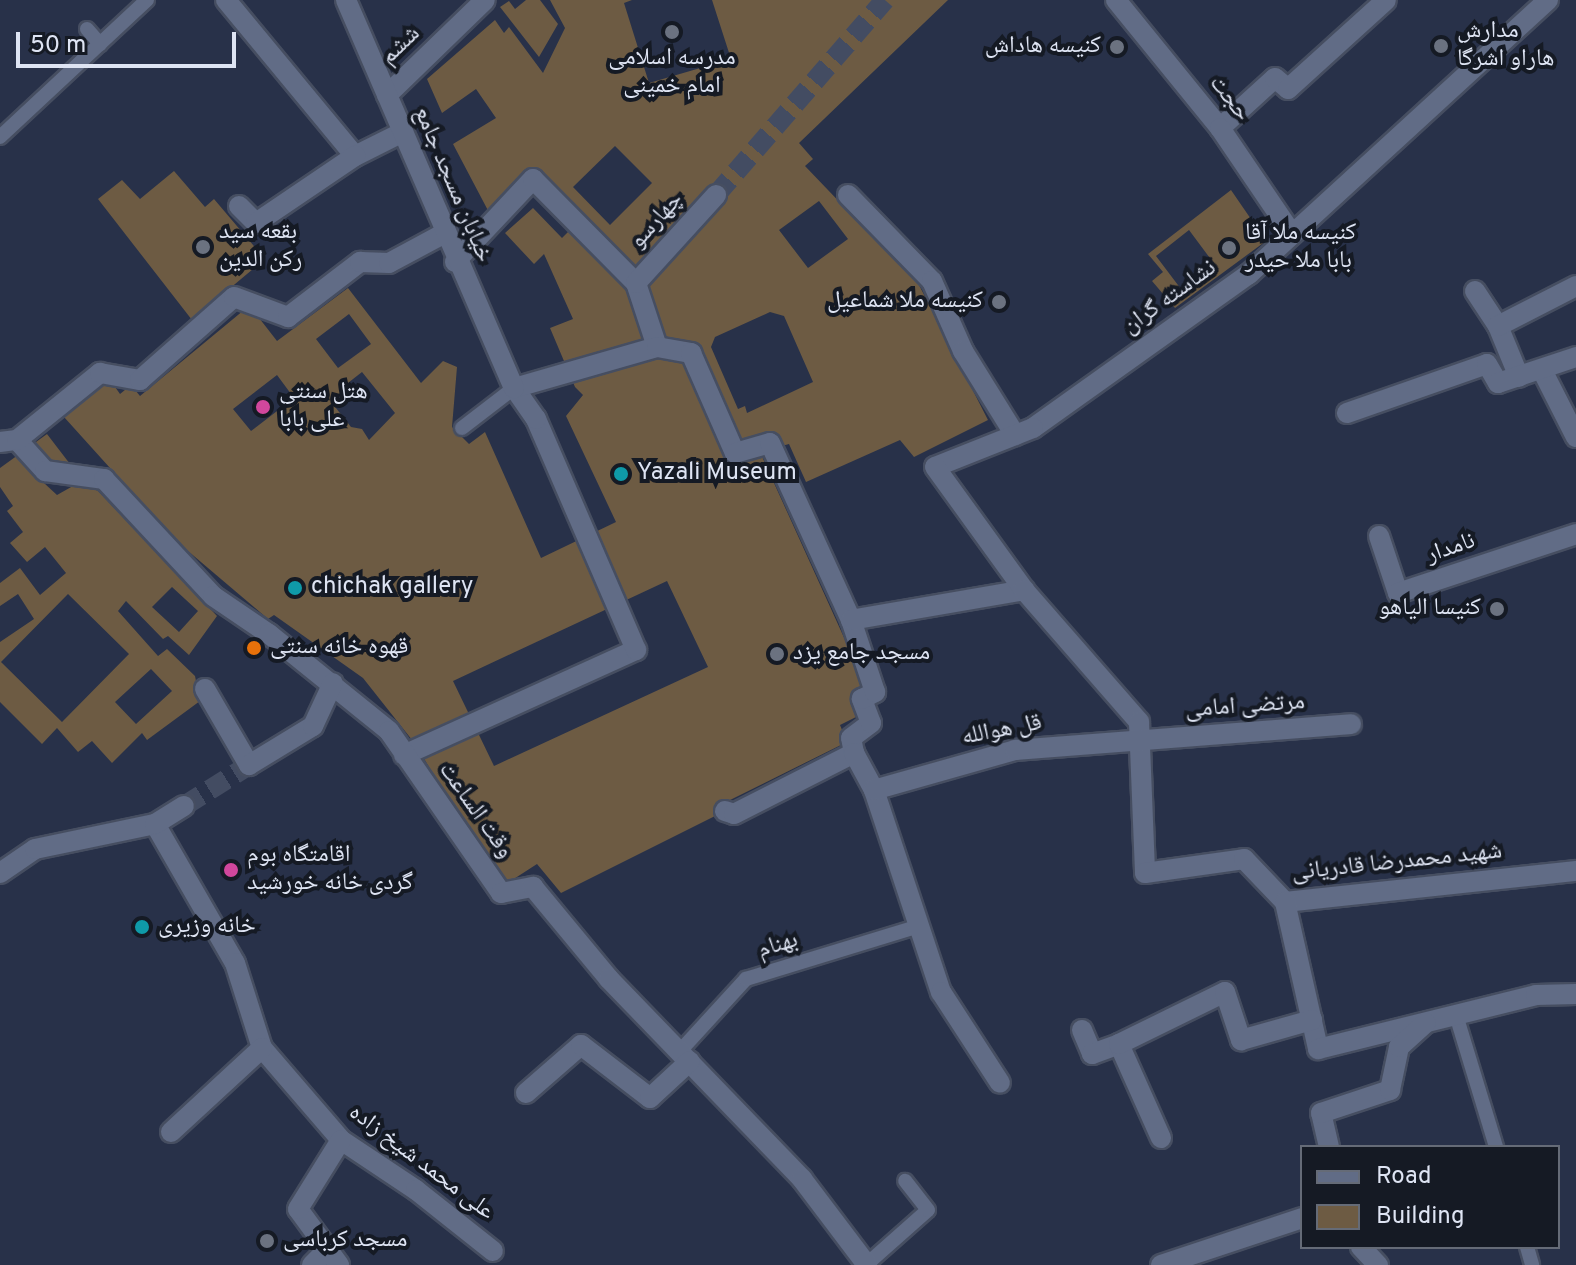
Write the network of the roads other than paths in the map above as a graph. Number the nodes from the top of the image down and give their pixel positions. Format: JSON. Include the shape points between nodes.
{"nodes":[{"id":1,"x":147,"y":0,"type":"edge"},
{"id":2,"x":226,"y":0,"type":"edge"},
{"id":3,"x":346,"y":0,"type":"edge"},
{"id":4,"x":485,"y":0,"type":"edge"},
{"id":5,"x":1116,"y":0,"type":"edge"},
{"id":6,"x":1386,"y":0,"type":"edge"},
{"id":7,"x":1548,"y":0,"type":"edge"},
{"id":8,"x":87,"y":29,"type":"dead end"},
{"id":9,"x":100,"y":44,"type":"junction"},
{"id":10,"x":387,"y":95,"type":"junction"},
{"id":11,"x":1220,"y":128,"type":"junction"},
{"id":12,"x":403,"y":132,"type":"junction"},
{"id":13,"x":0,"y":137,"type":"edge"},
{"id":14,"x":355,"y":156,"type":"junction"},
{"id":15,"x":716,"y":195,"type":"tunnel mouth"},
{"id":16,"x":848,"y":195,"type":"dead end"},
{"id":17,"x":239,"y":206,"type":"dead end"},
{"id":18,"x":443,"y":234,"type":"junction"},
{"id":19,"x":1292,"y":234,"type":"junction"},
{"id":20,"x":455,"y":262,"type":"junction"},
{"id":21,"x":636,"y":283,"type":"junction"},
{"id":22,"x":1576,"y":286,"type":"edge"},
{"id":23,"x":1475,"y":291,"type":"dead end"},
{"id":24,"x":1498,"y":326,"type":"junction"},
{"id":25,"x":657,"y":347,"type":"junction"},
{"id":26,"x":1576,"y":357,"type":"edge"},
{"id":27,"x":1542,"y":370,"type":"junction"},
{"id":28,"x":1519,"y":377,"type":"junction"},
{"id":29,"x":514,"y":388,"type":"junction"},
{"id":30,"x":1347,"y":413,"type":"dead end"},
{"id":31,"x":462,"y":428,"type":"dead end"},
{"id":32,"x":1015,"y":435,"type":"junction"},
{"id":33,"x":1576,"y":437,"type":"edge"},
{"id":34,"x":9,"y":441,"type":"edge"},
{"id":35,"x":1576,"y":534,"type":"edge"},
{"id":36,"x":1379,"y":536,"type":"dead end"},
{"id":37,"x":1024,"y":590,"type":"junction"},
{"id":38,"x":851,"y":620,"type":"junction"},
{"id":39,"x":333,"y":683,"type":"junction"},
{"id":40,"x":205,"y":689,"type":"dead end"},
{"id":41,"x":1351,"y":724,"type":"dead end"},
{"id":42,"x":1143,"y":739,"type":"junction"},
{"id":43,"x":854,"y":753,"type":"junction"},
{"id":44,"x":404,"y":755,"type":"junction"},
{"id":45,"x":874,"y":790,"type":"junction"},
{"id":46,"x":184,"y":806,"type":"tunnel mouth"},
{"id":47,"x":725,"y":811,"type":"dead end"},
{"id":48,"x":155,"y":824,"type":"junction"},
{"id":49,"x":1576,"y":871,"type":"edge"},
{"id":50,"x":0,"y":873,"type":"edge"},
{"id":51,"x":1285,"y":902,"type":"junction"},
{"id":52,"x":916,"y":927,"type":"junction"},
{"id":53,"x":1576,"y":994,"type":"edge"},
{"id":54,"x":1456,"y":1015,"type":"junction"},
{"id":55,"x":1312,"y":1020,"type":"junction"},
{"id":56,"x":1427,"y":1022,"type":"junction"},
{"id":57,"x":1082,"y":1030,"type":"dead end"},
{"id":58,"x":1119,"y":1044,"type":"junction"},
{"id":59,"x":262,"y":1048,"type":"junction"},
{"id":60,"x":685,"y":1056,"type":"junction"},
{"id":61,"x":1000,"y":1083,"type":"dead end"},
{"id":62,"x":526,"y":1093,"type":"dead end"},
{"id":63,"x":171,"y":1132,"type":"dead end"},
{"id":64,"x":1161,"y":1138,"type":"dead end"},
{"id":65,"x":341,"y":1140,"type":"junction"},
{"id":66,"x":1329,"y":1145,"type":"edge"},
{"id":67,"x":1495,"y":1145,"type":"edge"},
{"id":68,"x":905,"y":1181,"type":"dead end"},
{"id":69,"x":1300,"y":1219,"type":"edge"},
{"id":70,"x":1363,"y":1249,"type":"edge"},
{"id":71,"x":493,"y":1251,"type":"dead end"},
{"id":72,"x":333,"y":1257,"type":"edge"},
{"id":73,"x":867,"y":1264,"type":"edge"},
{"id":74,"x":312,"y":1265,"type":"edge"},
{"id":75,"x":1161,"y":1265,"type":"edge"},
{"id":76,"x":1378,"y":1265,"type":"edge"}],
"edges":[{"from":1,"to":9,"type":"lane"},
{"from":2,"to":14,"type":"street"},
{"from":3,"to":10,"type":"street","name":"خیابان مسجد جامع"},
{"from":4,"to":10,"type":"street","name":"ششم"},
{"from":5,"to":11,"type":"street","name":"حجت"},
{"from":6,"to":11,"type":"street","via":[[1288,89],[1275,78]]},
{"from":7,"to":19,"type":"street","name":"نشاسته گران"},
{"from":8,"to":9,"type":"lane"},
{"from":9,"to":13,"type":"lane"},
{"from":10,"to":12,"type":"street","name":"خیابان مسجد جامع"},
{"from":11,"to":19,"type":"street","name":"حجت"},
{"from":12,"to":14,"type":"street"},
{"from":12,"to":18,"type":"street","name":"خیابان مسجد جامع"},
{"from":14,"to":17,"type":"street","via":[[256,223]]},
{"from":15,"to":21,"type":"street","name":"چهارسو"},
{"from":16,"to":32,"type":"street","via":[[932,281],[963,351]]},
{"from":18,"to":20,"type":"street","name":"خیابان مسجد جامع"},
{"from":18,"to":34,"type":"street","via":[[389,263],[360,262],[288,317],[234,297],[140,380],[100,373]]},
{"from":19,"to":32,"type":"street","name":"نشاسته گران","via":[[1249,274],[1033,428]]},
{"from":20,"to":21,"type":"street","via":[[533,179]]},
{"from":20,"to":29,"type":"street","name":"خیابان مسجد جامع"},
{"from":21,"to":25,"type":"street"},
{"from":22,"to":24,"type":"street"},
{"from":23,"to":24,"type":"street"},
{"from":24,"to":28,"type":"street"},
{"from":25,"to":29,"type":"street"},
{"from":25,"to":38,"type":"street","via":[[691,353],[735,453],[770,443]]},
{"from":26,"to":27,"type":"street"},
{"from":27,"to":28,"type":"street"},
{"from":27,"to":33,"type":"street"},
{"from":28,"to":30,"type":"street","via":[[1498,383],[1487,364]]},
{"from":29,"to":31,"type":"lane"},
{"from":29,"to":44,"type":"street","name":"خیابان مسجد جامع","via":[[536,419],[636,650]]},
{"from":32,"to":37,"type":"street","name":"نشاسته گران","via":[[935,467]]},
{"from":34,"to":39,"type":"street","name":"وقت الساعت","via":[[45,471],[104,479],[213,596],[271,628]]},
{"from":35,"to":36,"type":"street","name":"نامدار","via":[[1398,593]]},
{"from":37,"to":38,"type":"street"},
{"from":37,"to":42,"type":"street","via":[[1139,722]]},
{"from":38,"to":43,"type":"street","via":[[875,692],[862,699],[871,723],[851,738]]},
{"from":39,"to":40,"type":"street","via":[[313,726],[249,765]]},
{"from":39,"to":44,"type":"street","name":"وقت الساعت","via":[[389,731]]},
{"from":41,"to":42,"type":"street","name":"مرتضی امامی"},
{"from":42,"to":45,"type":"street","name":"قل هوالله","via":[[1015,750]]},
{"from":42,"to":51,"type":"street","name":"شهید محمدرضا قادریانی","via":[[1145,873],[1244,859]]},
{"from":43,"to":45,"type":"street"},
{"from":43,"to":47,"type":"street","via":[[734,814]]},
{"from":44,"to":60,"type":"street","name":"وقت الساعت","via":[[501,893],[533,887],[609,979]]},
{"from":45,"to":52,"type":"street"},
{"from":46,"to":48,"type":"street"},
{"from":48,"to":50,"type":"street","via":[[35,849]]},
{"from":48,"to":59,"type":"street","name":"علی محمد شیخ زاده","via":[[235,963]]},
{"from":49,"to":51,"type":"street","name":"شهید محمدرضا قادریانی"},
{"from":51,"to":55,"type":"street"},
{"from":52,"to":60,"type":"lane","name":"بهنام","via":[[746,979]]},
{"from":52,"to":61,"type":"street","via":[[941,992]]},
{"from":53,"to":54,"type":"street","via":[[1536,995]]},
{"from":54,"to":56,"type":"street"},
{"from":54,"to":67,"type":"lane"},
{"from":55,"to":56,"type":"street","via":[[1318,1049]]},
{"from":55,"to":58,"type":"street","via":[[1241,1040],[1225,992]]},
{"from":56,"to":66,"type":"street","via":[[1399,1047],[1390,1090],[1321,1113]]},
{"from":57,"to":58,"type":"street","via":[[1092,1054]]},
{"from":58,"to":64,"type":"street"},
{"from":59,"to":63,"type":"street"},
{"from":59,"to":65,"type":"street","name":"علی محمد شیخ زاده"},
{"from":60,"to":62,"type":"street","via":[[650,1098],[581,1045]]},
{"from":60,"to":73,"type":"street","name":"وقت الساعت","via":[[802,1179]]},
{"from":65,"to":71,"type":"street","name":"علی محمد شیخ زاده"},
{"from":65,"to":72,"type":"street","via":[[298,1209]]},
{"from":68,"to":73,"type":"lane","via":[[928,1210]]},
{"from":69,"to":75,"type":"street"},
{"from":70,"to":76,"type":"street"},
{"from":72,"to":74,"type":"street"}]}
